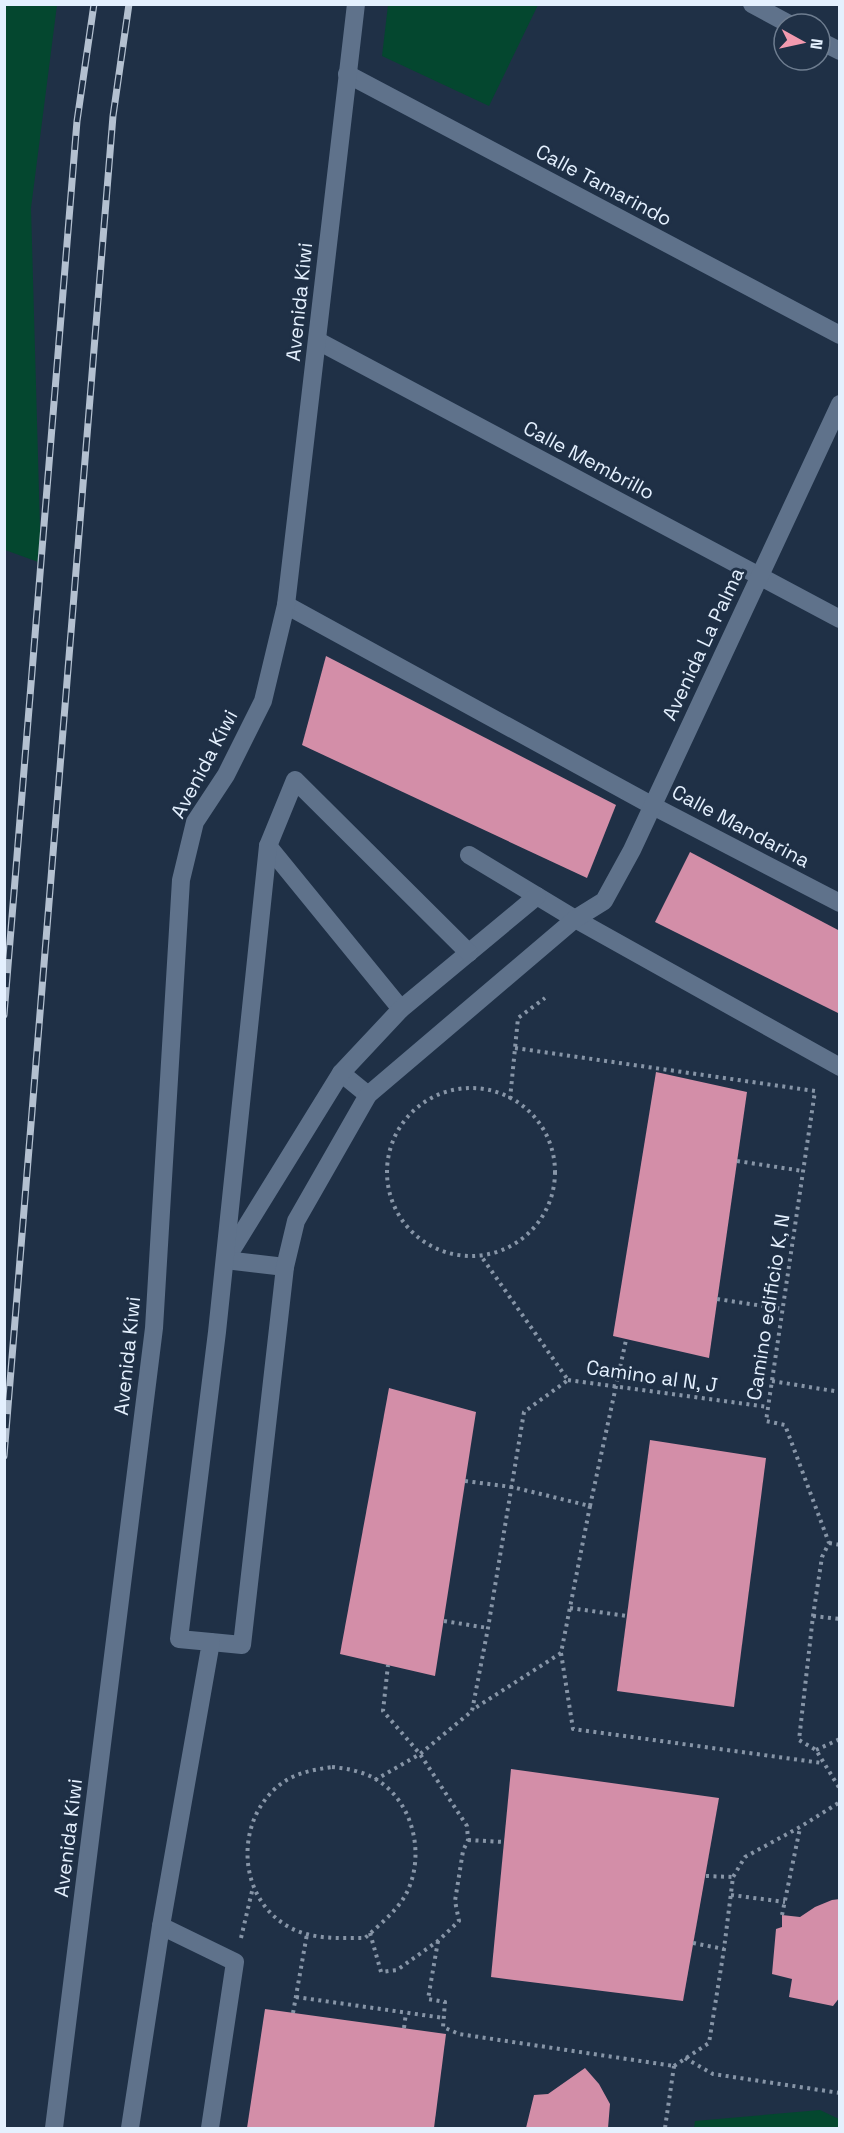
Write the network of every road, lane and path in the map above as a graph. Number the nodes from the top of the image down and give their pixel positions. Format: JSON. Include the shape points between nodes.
{"nodes":[{"id":1,"x":356,"y":4,"type":"edge"},
{"id":2,"x":752,"y":4,"type":"edge"},
{"id":3,"x":772,"y":15,"type":"edge"},
{"id":4,"x":347,"y":74,"type":"junction"},
{"id":5,"x":840,"y":335,"type":"edge"},
{"id":6,"x":318,"y":341,"type":"junction"},
{"id":7,"x":840,"y":404,"type":"edge"},
{"id":8,"x":759,"y":576,"type":"junction"},
{"id":9,"x":286,"y":605,"type":"junction"},
{"id":10,"x":840,"y":619,"type":"edge"},
{"id":11,"x":653,"y":806,"type":"junction"},
{"id":12,"x":268,"y":846,"type":"junction"},
{"id":13,"x":469,"y":855,"type":"dead end"},
{"id":14,"x":537,"y":896,"type":"junction"},
{"id":15,"x":840,"y":903,"type":"edge"},
{"id":16,"x":575,"y":919,"type":"junction"},
{"id":17,"x":469,"y":953,"type":"junction"},
{"id":18,"x":545,"y":998,"type":"dead end"},
{"id":19,"x":401,"y":1009,"type":"junction"},
{"id":20,"x":514,"y":1048,"type":"junction"},
{"id":21,"x":840,"y":1066,"type":"edge"},
{"id":22,"x":340,"y":1073,"type":"junction"},
{"id":23,"x":368,"y":1095,"type":"junction"},
{"id":24,"x":510,"y":1099,"type":"junction"},
{"id":25,"x":737,"y":1161,"type":"dead end"},
{"id":26,"x":803,"y":1171,"type":"junction"},
{"id":27,"x":481,"y":1256,"type":"junction"},
{"id":28,"x":225,"y":1260,"type":"junction"},
{"id":29,"x":285,"y":1267,"type":"junction"},
{"id":30,"x":717,"y":1299,"type":"dead end"},
{"id":31,"x":783,"y":1309,"type":"junction"},
{"id":32,"x":626,"y":1340,"type":"dead end"},
{"id":33,"x":568,"y":1380,"type":"junction"},
{"id":34,"x":772,"y":1381,"type":"junction"},
{"id":35,"x":616,"y":1387,"type":"junction"},
{"id":36,"x":840,"y":1392,"type":"edge"},
{"id":37,"x":768,"y":1407,"type":"junction"},
{"id":38,"x":465,"y":1481,"type":"dead end"},
{"id":39,"x":512,"y":1487,"type":"junction"},
{"id":40,"x":590,"y":1506,"type":"junction"},
{"id":41,"x":829,"y":1543,"type":"junction"},
{"id":42,"x":840,"y":1545,"type":"edge"},
{"id":43,"x":570,"y":1608,"type":"junction"},
{"id":44,"x":627,"y":1616,"type":"dead end"},
{"id":45,"x":813,"y":1616,"type":"junction"},
{"id":46,"x":840,"y":1619,"type":"edge"},
{"id":47,"x":444,"y":1620,"type":"dead end"},
{"id":48,"x":488,"y":1628,"type":"junction"},
{"id":49,"x":211,"y":1642,"type":"junction"},
{"id":50,"x":561,"y":1653,"type":"junction"},
{"id":51,"x":388,"y":1665,"type":"dead end"},
{"id":52,"x":472,"y":1711,"type":"junction"},
{"id":53,"x":840,"y":1739,"type":"edge"},
{"id":54,"x":816,"y":1750,"type":"junction"},
{"id":55,"x":420,"y":1754,"type":"junction"},
{"id":56,"x":823,"y":1763,"type":"junction"},
{"id":57,"x":375,"y":1780,"type":"junction"},
{"id":58,"x":840,"y":1789,"type":"edge"},
{"id":59,"x":840,"y":1802,"type":"edge"},
{"id":60,"x":800,"y":1827,"type":"junction"},
{"id":61,"x":468,"y":1840,"type":"junction"},
{"id":62,"x":504,"y":1842,"type":"dead end"},
{"id":63,"x":705,"y":1875,"type":"dead end"},
{"id":64,"x":733,"y":1877,"type":"junction"},
{"id":65,"x":253,"y":1887,"type":"junction"},
{"id":66,"x":731,"y":1895,"type":"junction"},
{"id":67,"x":785,"y":1902,"type":"junction"},
{"id":68,"x":782,"y":1915,"type":"dead end"},
{"id":69,"x":161,"y":1926,"type":"junction"},
{"id":70,"x":370,"y":1933,"type":"junction"},
{"id":71,"x":307,"y":1934,"type":"junction"},
{"id":72,"x":438,"y":1941,"type":"junction"},
{"id":73,"x":693,"y":1943,"type":"dead end"},
{"id":74,"x":724,"y":1949,"type":"junction"},
{"id":75,"x":235,"y":1962,"type":"junction"},
{"id":76,"x":296,"y":1997,"type":"junction"},
{"id":77,"x":293,"y":2013,"type":"dead end"},
{"id":78,"x":406,"y":2013,"type":"junction"},
{"id":79,"x":444,"y":2018,"type":"junction"},
{"id":80,"x":404,"y":2028,"type":"dead end"},
{"id":81,"x":685,"y":2058,"type":"junction"},
{"id":82,"x":674,"y":2066,"type":"junction"},
{"id":83,"x":840,"y":2092,"type":"edge"},
{"id":84,"x":54,"y":2128,"type":"edge"},
{"id":85,"x":130,"y":2128,"type":"edge"},
{"id":86,"x":210,"y":2128,"type":"edge"},
{"id":87,"x":665,"y":2128,"type":"edge"}],
"edges":[{"from":1,"to":4,"type":"street","name":"Avenida Kiwi"},
{"from":2,"to":3,"type":"street"},
{"from":4,"to":5,"type":"street","name":"Calle Tamarindo"},
{"from":4,"to":6,"type":"street","name":"Avenida Kiwi"},
{"from":6,"to":8,"type":"street","name":"Calle Membrillo"},
{"from":6,"to":9,"type":"street","name":"Avenida Kiwi"},
{"from":7,"to":8,"type":"street","name":"Avenida La Palma"},
{"from":8,"to":10,"type":"street","name":"Calle Membrillo"},
{"from":8,"to":11,"type":"street","name":"Avenida La Palma"},
{"from":9,"to":11,"type":"street"},
{"from":9,"to":84,"type":"street","name":"Avenida Kiwi","via":[[263,701],[226,775],[195,822],[181,880],[154,1328]]},
{"from":11,"to":15,"type":"street","name":"Calle Mandarina"},
{"from":11,"to":16,"type":"street","name":"Avenida La Palma","via":[[604,901]]},
{"from":12,"to":17,"type":"street","via":[[295,780]]},
{"from":12,"to":19,"type":"street"},
{"from":12,"to":28,"type":"street"},
{"from":13,"to":14,"type":"street"},
{"from":14,"to":16,"type":"street"},
{"from":14,"to":17,"type":"street"},
{"from":16,"to":21,"type":"street"},
{"from":16,"to":23,"type":"street"},
{"from":17,"to":19,"type":"street"},
{"from":18,"to":20,"type":"path","via":[[518,1018]]},
{"from":19,"to":22,"type":"street"},
{"from":20,"to":24,"type":"path"},
{"from":20,"to":26,"type":"path","name":"Camino edificio K, N","via":[[815,1091]]},
{"from":22,"to":23,"type":"street"},
{"from":22,"to":28,"type":"street"},
{"from":23,"to":29,"type":"street","via":[[296,1221]]},
{"from":24,"to":27,"type":"path","via":[[526,1105],[545,1128],[555,1156],[556,1185],[546,1213],[529,1234],[507,1249]]},
{"from":24,"to":27,"type":"path","via":[[472,1085],[443,1090],[417,1105],[398,1127],[388,1153],[387,1179],[393,1205],[408,1228],[429,1245],[454,1255]]},
{"from":25,"to":26,"type":"path"},
{"from":26,"to":31,"type":"path","name":"Camino edificio K, N"},
{"from":27,"to":33,"type":"path"},
{"from":28,"to":29,"type":"street"},
{"from":28,"to":49,"type":"street","via":[[179,1639]]},
{"from":29,"to":49,"type":"street","via":[[242,1645]]},
{"from":30,"to":31,"type":"path"},
{"from":31,"to":34,"type":"path","name":"Camino edificio K, N"},
{"from":32,"to":35,"type":"path"},
{"from":33,"to":35,"type":"path","name":"Camino al N, J"},
{"from":33,"to":39,"type":"path","via":[[524,1412]]},
{"from":34,"to":36,"type":"path"},
{"from":34,"to":37,"type":"path","name":"Camino edificio K, N"},
{"from":35,"to":37,"type":"path","name":"Camino al N, J"},
{"from":35,"to":40,"type":"path"},
{"from":37,"to":41,"type":"path","name":"Camino edificio K, N","via":[[766,1421],[785,1425]]},
{"from":38,"to":39,"type":"path"},
{"from":39,"to":40,"type":"path"},
{"from":39,"to":48,"type":"path"},
{"from":40,"to":43,"type":"path"},
{"from":41,"to":42,"type":"path"},
{"from":41,"to":45,"type":"path","via":[[822,1557]]},
{"from":43,"to":44,"type":"path"},
{"from":43,"to":50,"type":"path"},
{"from":45,"to":46,"type":"path"},
{"from":45,"to":54,"type":"path","via":[[799,1740]]},
{"from":47,"to":48,"type":"path"},
{"from":48,"to":52,"type":"path"},
{"from":49,"to":69,"type":"street"},
{"from":50,"to":52,"type":"path"},
{"from":50,"to":56,"type":"path","via":[[573,1729]]},
{"from":51,"to":55,"type":"path","via":[[383,1712]]},
{"from":52,"to":55,"type":"path"},
{"from":53,"to":54,"type":"path"},
{"from":54,"to":56,"type":"path"},
{"from":55,"to":57,"type":"path"},
{"from":55,"to":61,"type":"path","via":[[467,1826]]},
{"from":56,"to":58,"type":"path"},
{"from":57,"to":65,"type":"path","via":[[360,1772],[332,1767],[303,1772],[277,1786],[258,1809],[248,1834],[246,1861]]},
{"from":57,"to":70,"type":"path","via":[[386,1786],[405,1809],[415,1837],[415,1866],[406,1894]]},
{"from":59,"to":60,"type":"path"},
{"from":60,"to":64,"type":"path","via":[[745,1857]]},
{"from":60,"to":67,"type":"path"},
{"from":61,"to":62,"type":"path"},
{"from":61,"to":72,"type":"path","via":[[455,1901],[459,1921]]},
{"from":63,"to":64,"type":"path"},
{"from":64,"to":66,"type":"path"},
{"from":65,"to":71,"type":"path","via":[[267,1910],[289,1927]]},
{"from":65,"to":75,"type":"path"},
{"from":66,"to":67,"type":"path"},
{"from":66,"to":74,"type":"path"},
{"from":67,"to":68,"type":"path"},
{"from":69,"to":75,"type":"street"},
{"from":69,"to":85,"type":"street"},
{"from":70,"to":71,"type":"path","via":[[365,1938]]},
{"from":70,"to":72,"type":"path","via":[[381,1972],[397,1970]]},
{"from":71,"to":76,"type":"path"},
{"from":72,"to":79,"type":"path","via":[[428,1998],[445,2002]]},
{"from":73,"to":74,"type":"path"},
{"from":74,"to":81,"type":"path","via":[[709,2043]]},
{"from":75,"to":86,"type":"street"},
{"from":76,"to":77,"type":"path"},
{"from":76,"to":78,"type":"path"},
{"from":78,"to":79,"type":"path"},
{"from":78,"to":80,"type":"path"},
{"from":79,"to":82,"type":"path","via":[[443,2027],[459,2034]]},
{"from":81,"to":82,"type":"path"},
{"from":81,"to":83,"type":"path","via":[[713,2074]]},
{"from":82,"to":87,"type":"path"}]}
